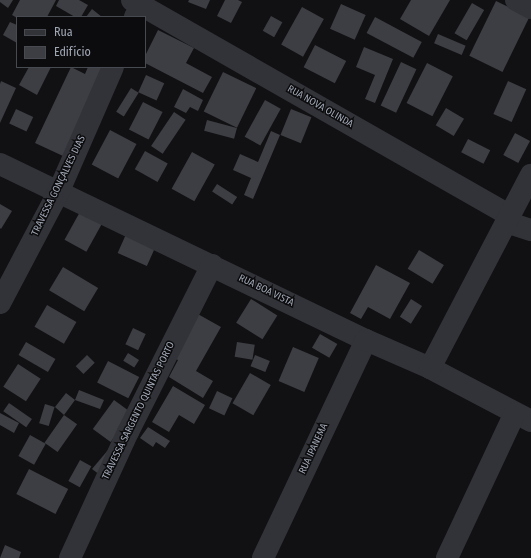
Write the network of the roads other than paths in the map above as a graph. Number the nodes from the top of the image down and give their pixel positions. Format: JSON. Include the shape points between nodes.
{"nodes":[{"id":1,"x":516,"y":0,"type":"edge"},
{"id":2,"x":138,"y":5,"type":"edge"},
{"id":3,"x":531,"y":8,"type":"edge"},
{"id":4,"x":113,"y":68,"type":"edge"},
{"id":5,"x":0,"y":164,"type":"edge"},
{"id":6,"x":531,"y":175,"type":"edge"},
{"id":7,"x":58,"y":193,"type":"junction"},
{"id":8,"x":507,"y":219,"type":"junction"},
{"id":9,"x":531,"y":230,"type":"edge"},
{"id":10,"x":212,"y":265,"type":"junction"},
{"id":11,"x":0,"y":303,"type":"edge"},
{"id":12,"x":366,"y":340,"type":"junction"},
{"id":13,"x":430,"y":368,"type":"junction"},
{"id":14,"x":523,"y":417,"type":"edge"},
{"id":15,"x":70,"y":558,"type":"edge"},
{"id":16,"x":263,"y":558,"type":"edge"},
{"id":17,"x":448,"y":558,"type":"edge"}],
"edges":[{"from":1,"to":3,"type":"street"},
{"from":2,"to":8,"type":"street","name":"RUA NOVA OLINDA"},
{"from":4,"to":7,"type":"street","name":"TRAVESSA GONÇALVES DIAS"},
{"from":5,"to":7,"type":"street","name":"RUA BOA VISTA"},
{"from":6,"to":8,"type":"street"},
{"from":7,"to":10,"type":"street","name":"RUA BOA VISTA"},
{"from":7,"to":11,"type":"street","name":"TRAVESSA GONÇALVES DIAS"},
{"from":8,"to":9,"type":"street","name":"RUA NOVA OLINDA"},
{"from":8,"to":13,"type":"street"},
{"from":10,"to":12,"type":"street","name":"RUA BOA VISTA"},
{"from":10,"to":15,"type":"street","name":"TRAVESSA SARGENTO QUINTAS PORTO","via":[[128,432]]},
{"from":12,"to":13,"type":"street","name":"RUA BOA VISTA"},
{"from":12,"to":16,"type":"street","name":"RUA IPANEMA"},
{"from":13,"to":14,"type":"street","name":"RUA BOA VISTA"},
{"from":14,"to":17,"type":"street"}]}
